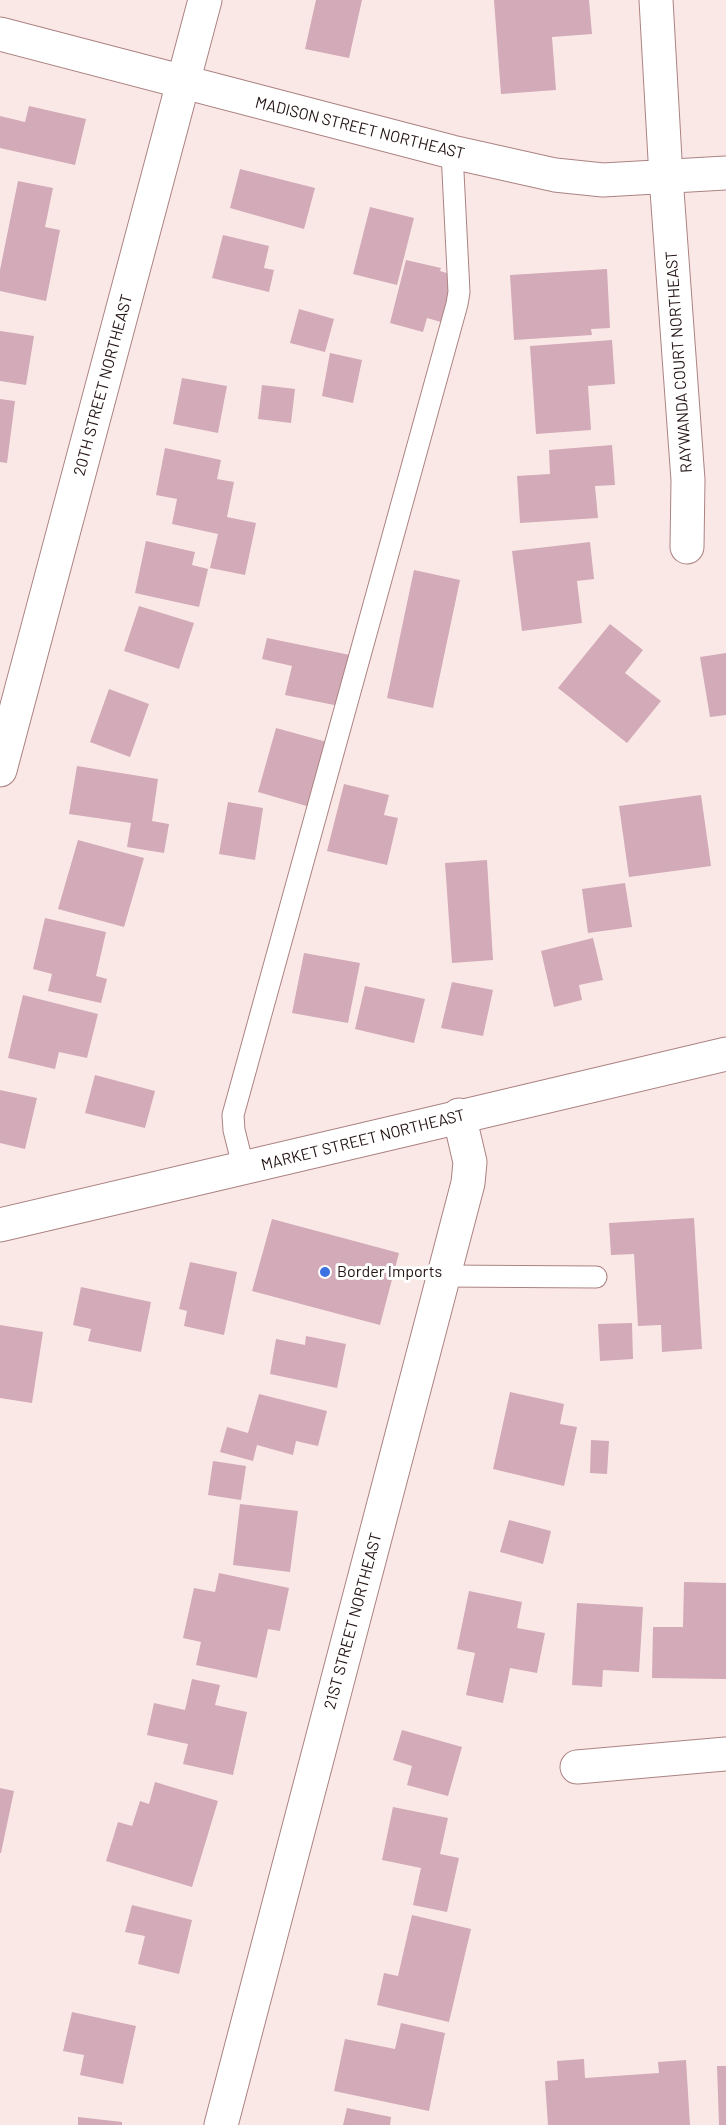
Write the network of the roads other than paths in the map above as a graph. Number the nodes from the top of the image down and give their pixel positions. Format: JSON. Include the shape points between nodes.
{"nodes":[{"id":1,"x":206,"y":0,"type":"edge"},
{"id":2,"x":656,"y":0,"type":"edge"},
{"id":3,"x":0,"y":34,"type":"edge"},
{"id":4,"x":184,"y":84,"type":"junction"},
{"id":5,"x":453,"y":152,"type":"junction"},
{"id":6,"x":726,"y":172,"type":"edge"},
{"id":7,"x":666,"y":177,"type":"junction"},
{"id":8,"x":687,"y":547,"type":"dead end"},
{"id":9,"x":0,"y":770,"type":"edge"},
{"id":10,"x":726,"y":1054,"type":"edge"},
{"id":11,"x":459,"y":1115,"type":"junction"},
{"id":12,"x":244,"y":1170,"type":"junction"},
{"id":13,"x":0,"y":1225,"type":"edge"},
{"id":14,"x":444,"y":1276,"type":"junction"},
{"id":15,"x":596,"y":1277,"type":"dead end"},
{"id":16,"x":726,"y":1754,"type":"edge"},
{"id":17,"x":577,"y":1767,"type":"dead end"},
{"id":18,"x":221,"y":2125,"type":"edge"}],
"edges":[{"from":1,"to":4,"type":"street","name":"20TH STREET NORTHEAST"},
{"from":2,"to":7,"type":"street"},
{"from":3,"to":4,"type":"street","name":"MADISON STREET NORTHEAST"},
{"from":4,"to":5,"type":"street","name":"MADISON STREET NORTHEAST"},
{"from":4,"to":9,"type":"street","name":"20TH STREET NORTHEAST"},
{"from":5,"to":7,"type":"street","name":"MADISON STREET NORTHEAST","via":[[555,175],[603,180]]},
{"from":5,"to":12,"type":"lane","via":[[457,304],[233,1115]]},
{"from":6,"to":7,"type":"street","name":"MADISON STREET NORTHEAST"},
{"from":7,"to":8,"type":"street","name":"RAYWANDA COURT NORTHEAST","via":[[687,480]]},
{"from":10,"to":11,"type":"street","name":"MARKET STREET NORTHEAST"},
{"from":11,"to":12,"type":"street","name":"MARKET STREET NORTHEAST"},
{"from":11,"to":14,"type":"street","name":"21ST STREET NORTHEAST","via":[[470,1162]]},
{"from":12,"to":13,"type":"street","name":"MARKET STREET NORTHEAST"},
{"from":14,"to":15,"type":"lane"},
{"from":14,"to":18,"type":"street","name":"21ST STREET NORTHEAST"},
{"from":16,"to":17,"type":"street"}]}
